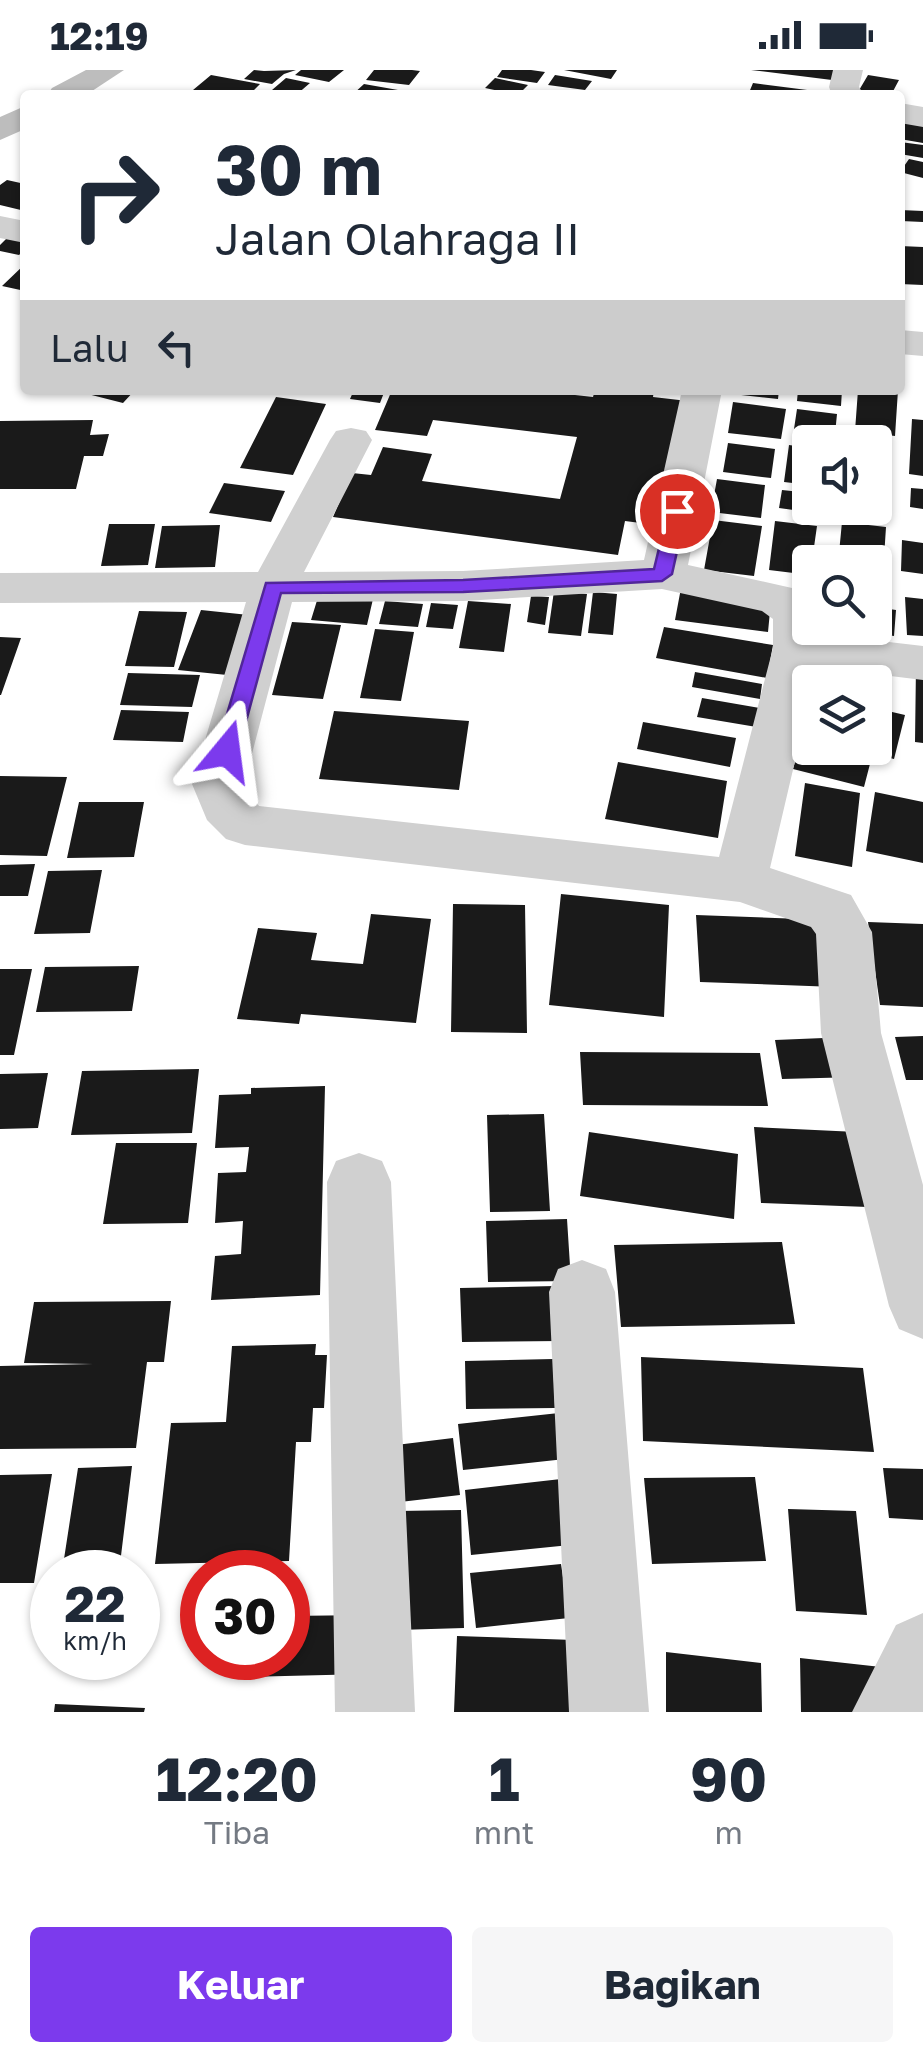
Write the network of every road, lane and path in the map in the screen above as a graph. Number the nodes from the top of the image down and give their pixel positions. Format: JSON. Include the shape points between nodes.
{"nodes":[{"id":1,"x":109,"y":70,"type":"edge"},
{"id":2,"x":73,"y":90,"type":"edge"},
{"id":3,"x":701,"y":395,"type":"edge"},
{"id":4,"x":351,"y":440,"type":"dead end"},
{"id":5,"x":662,"y":574,"type":"junction"},
{"id":6,"x":273,"y":587,"type":"junction"},
{"id":7,"x":0,"y":588,"type":"edge"},
{"id":8,"x":797,"y":648,"type":"junction"},
{"id":9,"x":923,"y":663,"type":"edge"},
{"id":10,"x":740,"y":880,"type":"junction"},
{"id":11,"x":359,"y":1182,"type":"dead end"},
{"id":12,"x":582,"y":1292,"type":"dead end"},
{"id":13,"x":923,"y":1306,"type":"edge"},
{"id":14,"x":923,"y":1652,"type":"edge"},
{"id":15,"x":375,"y":1712,"type":"edge"},
{"id":16,"x":609,"y":1712,"type":"edge"},
{"id":17,"x":892,"y":1712,"type":"edge"}],
"edges":[{"from":1,"to":2,"type":"street"},
{"from":3,"to":5,"type":"street"},
{"from":4,"to":6,"type":"street"},
{"from":5,"to":6,"type":"street","via":[[463,586]]},
{"from":5,"to":8,"type":"street","via":[[776,598],[796,612]]},
{"from":6,"to":7,"type":"street"},
{"from":6,"to":10,"type":"street","via":[[218,784],[226,806],[246,825]]},
{"from":8,"to":9,"type":"street"},
{"from":8,"to":10,"type":"street"},
{"from":10,"to":13,"type":"street","via":[[805,898],[831,911],[844,932],[851,1033]]},
{"from":11,"to":15,"type":"street"},
{"from":12,"to":16,"type":"street"},
{"from":14,"to":17,"type":"street"}]}
